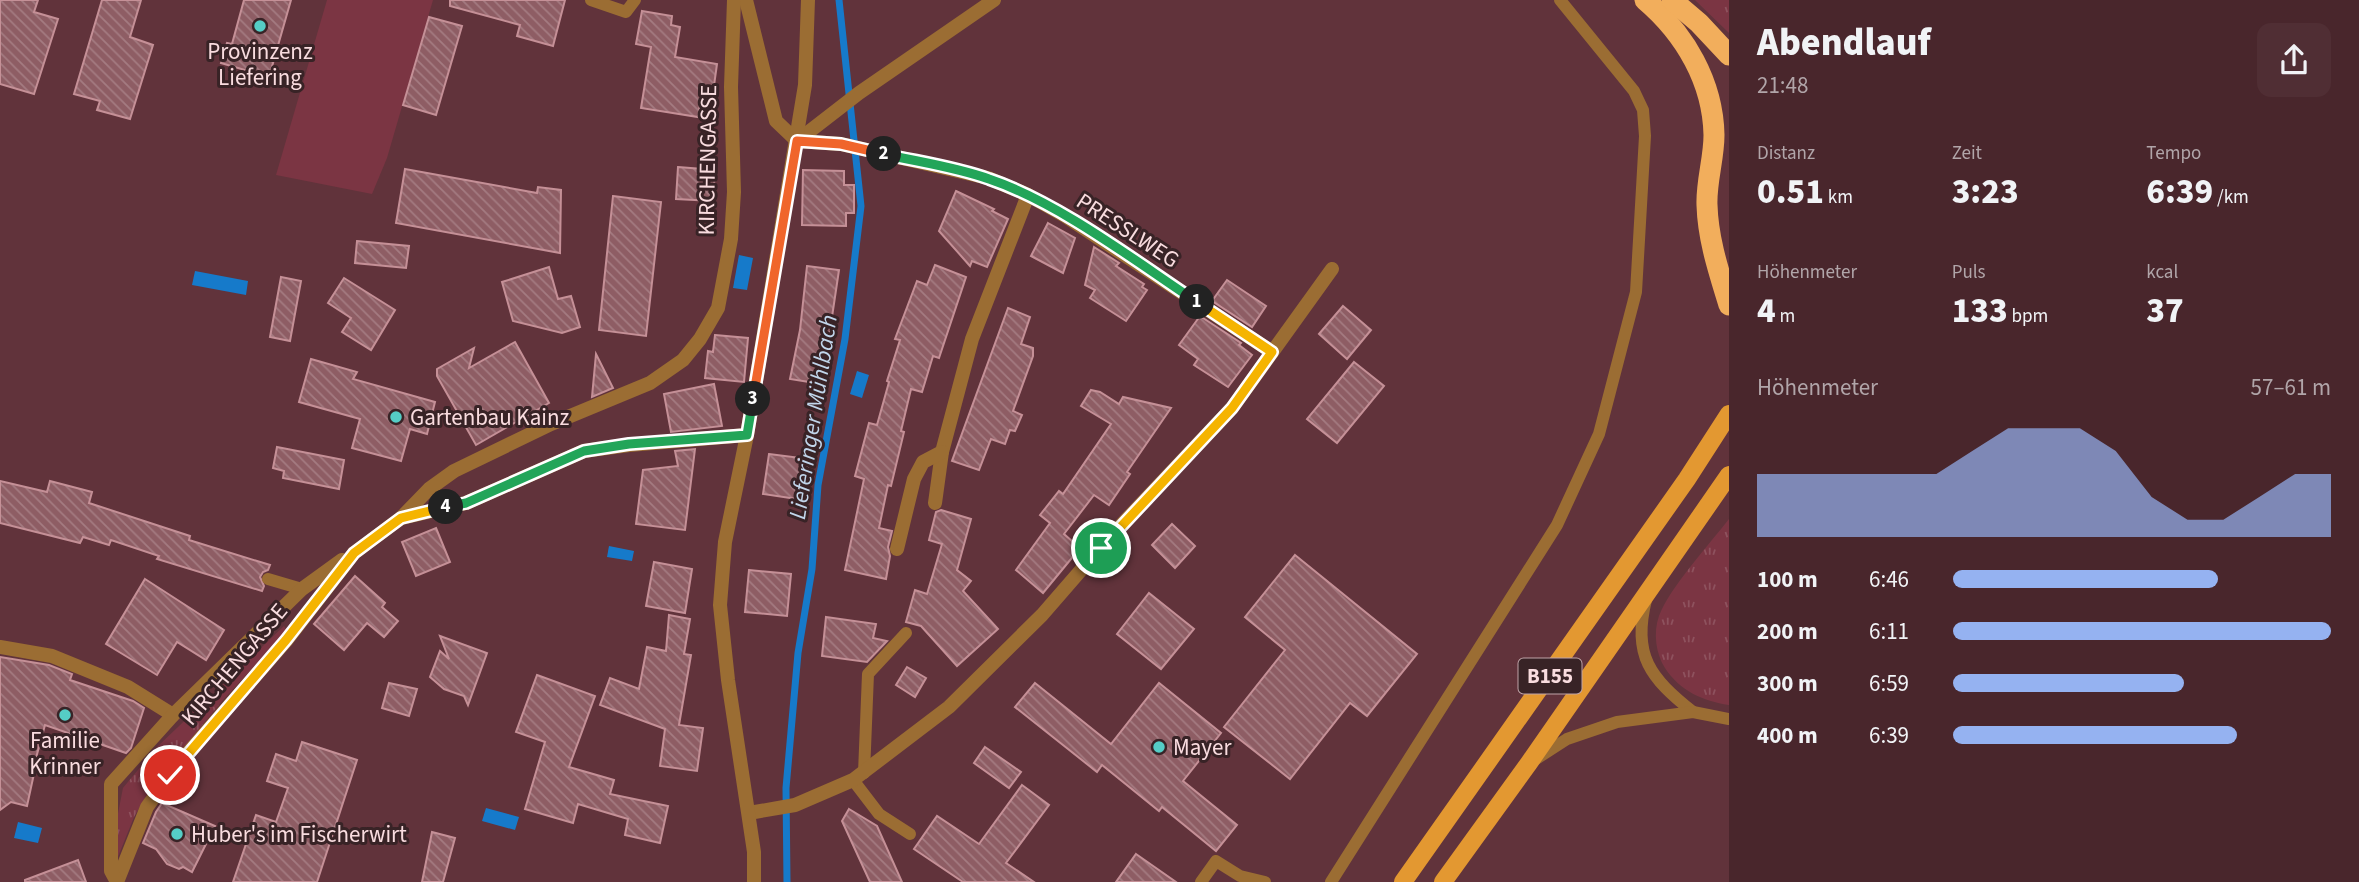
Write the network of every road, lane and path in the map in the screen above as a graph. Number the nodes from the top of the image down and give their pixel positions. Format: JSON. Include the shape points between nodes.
{"nodes":[{"id":1,"x":591,"y":0,"type":"edge"},
{"id":2,"x":635,"y":0,"type":"edge"},
{"id":3,"x":734,"y":0,"type":"edge"},
{"id":4,"x":746,"y":0,"type":"edge"},
{"id":5,"x":808,"y":0,"type":"edge"},
{"id":6,"x":994,"y":0,"type":"edge"},
{"id":7,"x":1560,"y":0,"type":"edge"},
{"id":8,"x":1645,"y":0,"type":"edge"},
{"id":9,"x":1672,"y":0,"type":"edge"},
{"id":10,"x":1729,"y":55,"type":"edge"},
{"id":11,"x":797,"y":141,"type":"junction"},
{"id":12,"x":1028,"y":195,"type":"junction"},
{"id":13,"x":1332,"y":269,"type":"dead end"},
{"id":14,"x":1729,"y":305,"type":"edge"},
{"id":15,"x":1272,"y":352,"type":"junction"},
{"id":16,"x":1729,"y":414,"type":"edge"},
{"id":17,"x":747,"y":435,"type":"junction"},
{"id":18,"x":942,"y":452,"type":"junction"},
{"id":19,"x":1729,"y":475,"type":"edge"},
{"id":20,"x":935,"y":503,"type":"dead end"},
{"id":21,"x":401,"y":518,"type":"junction"},
{"id":22,"x":897,"y":549,"type":"dead end"},
{"id":23,"x":354,"y":553,"type":"junction"},
{"id":24,"x":268,"y":579,"type":"dead end"},
{"id":25,"x":302,"y":589,"type":"junction"},
{"id":26,"x":1649,"y":590,"type":"junction"},
{"id":27,"x":906,"y":634,"type":"dead end"},
{"id":28,"x":0,"y":647,"type":"edge"},
{"id":29,"x":1693,"y":712,"type":"junction"},
{"id":30,"x":173,"y":715,"type":"junction"},
{"id":31,"x":1729,"y":719,"type":"edge"},
{"id":32,"x":1529,"y":763,"type":"junction"},
{"id":33,"x":858,"y":776,"type":"junction"},
{"id":34,"x":749,"y":813,"type":"junction"},
{"id":35,"x":910,"y":834,"type":"dead end"},
{"id":36,"x":117,"y":882,"type":"edge"},
{"id":37,"x":754,"y":882,"type":"edge"},
{"id":38,"x":1201,"y":882,"type":"edge"},
{"id":39,"x":1265,"y":882,"type":"edge"},
{"id":40,"x":1331,"y":882,"type":"edge"},
{"id":41,"x":1403,"y":882,"type":"edge"},
{"id":42,"x":1443,"y":882,"type":"edge"}],
"edges":[{"from":1,"to":2,"type":"lane","via":[[626,12]]},
{"from":3,"to":21,"type":"street","name":"KIRCHENGASSE","via":[[731,239],[718,308],[700,339],[683,360],[650,383],[454,471]]},
{"from":4,"to":11,"type":"street","via":[[776,121]]},
{"from":5,"to":11,"type":"street","via":[[805,85]]},
{"from":6,"to":11,"type":"street"},
{"from":7,"to":40,"type":"lane","via":[[1634,91],[1643,110],[1636,292],[1626,331],[1599,434],[1557,525]]},
{"from":8,"to":14,"type":"highway","via":[[1692,56],[1710,98],[1714,134],[1707,202],[1709,235]]},
{"from":9,"to":10,"type":"highway"},
{"from":11,"to":12,"type":"street","name":"PRESSLWEG","via":[[841,144],[988,178]]},
{"from":11,"to":17,"type":"street"},
{"from":12,"to":15,"type":"street","name":"PRESSLWEG"},
{"from":12,"to":18,"type":"street","via":[[972,339]]},
{"from":13,"to":15,"type":"street"},
{"from":15,"to":33,"type":"street","via":[[1232,408],[1042,615],[949,707]]},
{"from":16,"to":41,"type":"main road","number":"B155"},
{"from":17,"to":21,"type":"street","name":"KIRCHENGASSE","via":[[584,451],[466,503]]},
{"from":17,"to":34,"type":"street","via":[[725,542],[720,605]]},
{"from":18,"to":20,"type":"street"},
{"from":18,"to":22,"type":"street","via":[[923,462],[915,479]]},
{"from":19,"to":26,"type":"main road","number":"B155"},
{"from":21,"to":23,"type":"street","name":"KIRCHENGASSE"},
{"from":23,"to":25,"type":"street","name":"KIRCHENGASSE"},
{"from":23,"to":36,"type":"street","name":"KIRCHENGASSE","via":[[147,807]]},
{"from":24,"to":25,"type":"lane"},
{"from":25,"to":30,"type":"street","name":"KIRCHENGASSE"},
{"from":26,"to":29,"type":"lane","via":[[1640,623],[1647,663],[1671,694]]},
{"from":26,"to":32,"type":"main road","number":"B155"},
{"from":27,"to":33,"type":"lane","via":[[869,674]]},
{"from":28,"to":30,"type":"street","name":"KIRCHENGASSE","via":[[52,656],[128,687]]},
{"from":29,"to":31,"type":"lane"},
{"from":29,"to":32,"type":"lane","via":[[1617,722],[1567,739]]},
{"from":30,"to":36,"type":"street","name":"KIRCHENGASSE","via":[[111,784],[111,871]]},
{"from":32,"to":42,"type":"main road","number":"B155"},
{"from":33,"to":34,"type":"street","via":[[795,805]]},
{"from":33,"to":35,"type":"lane","via":[[879,814]]},
{"from":34,"to":37,"type":"street"},
{"from":38,"to":39,"type":"lane","via":[[1216,861],[1240,876]]}]}
